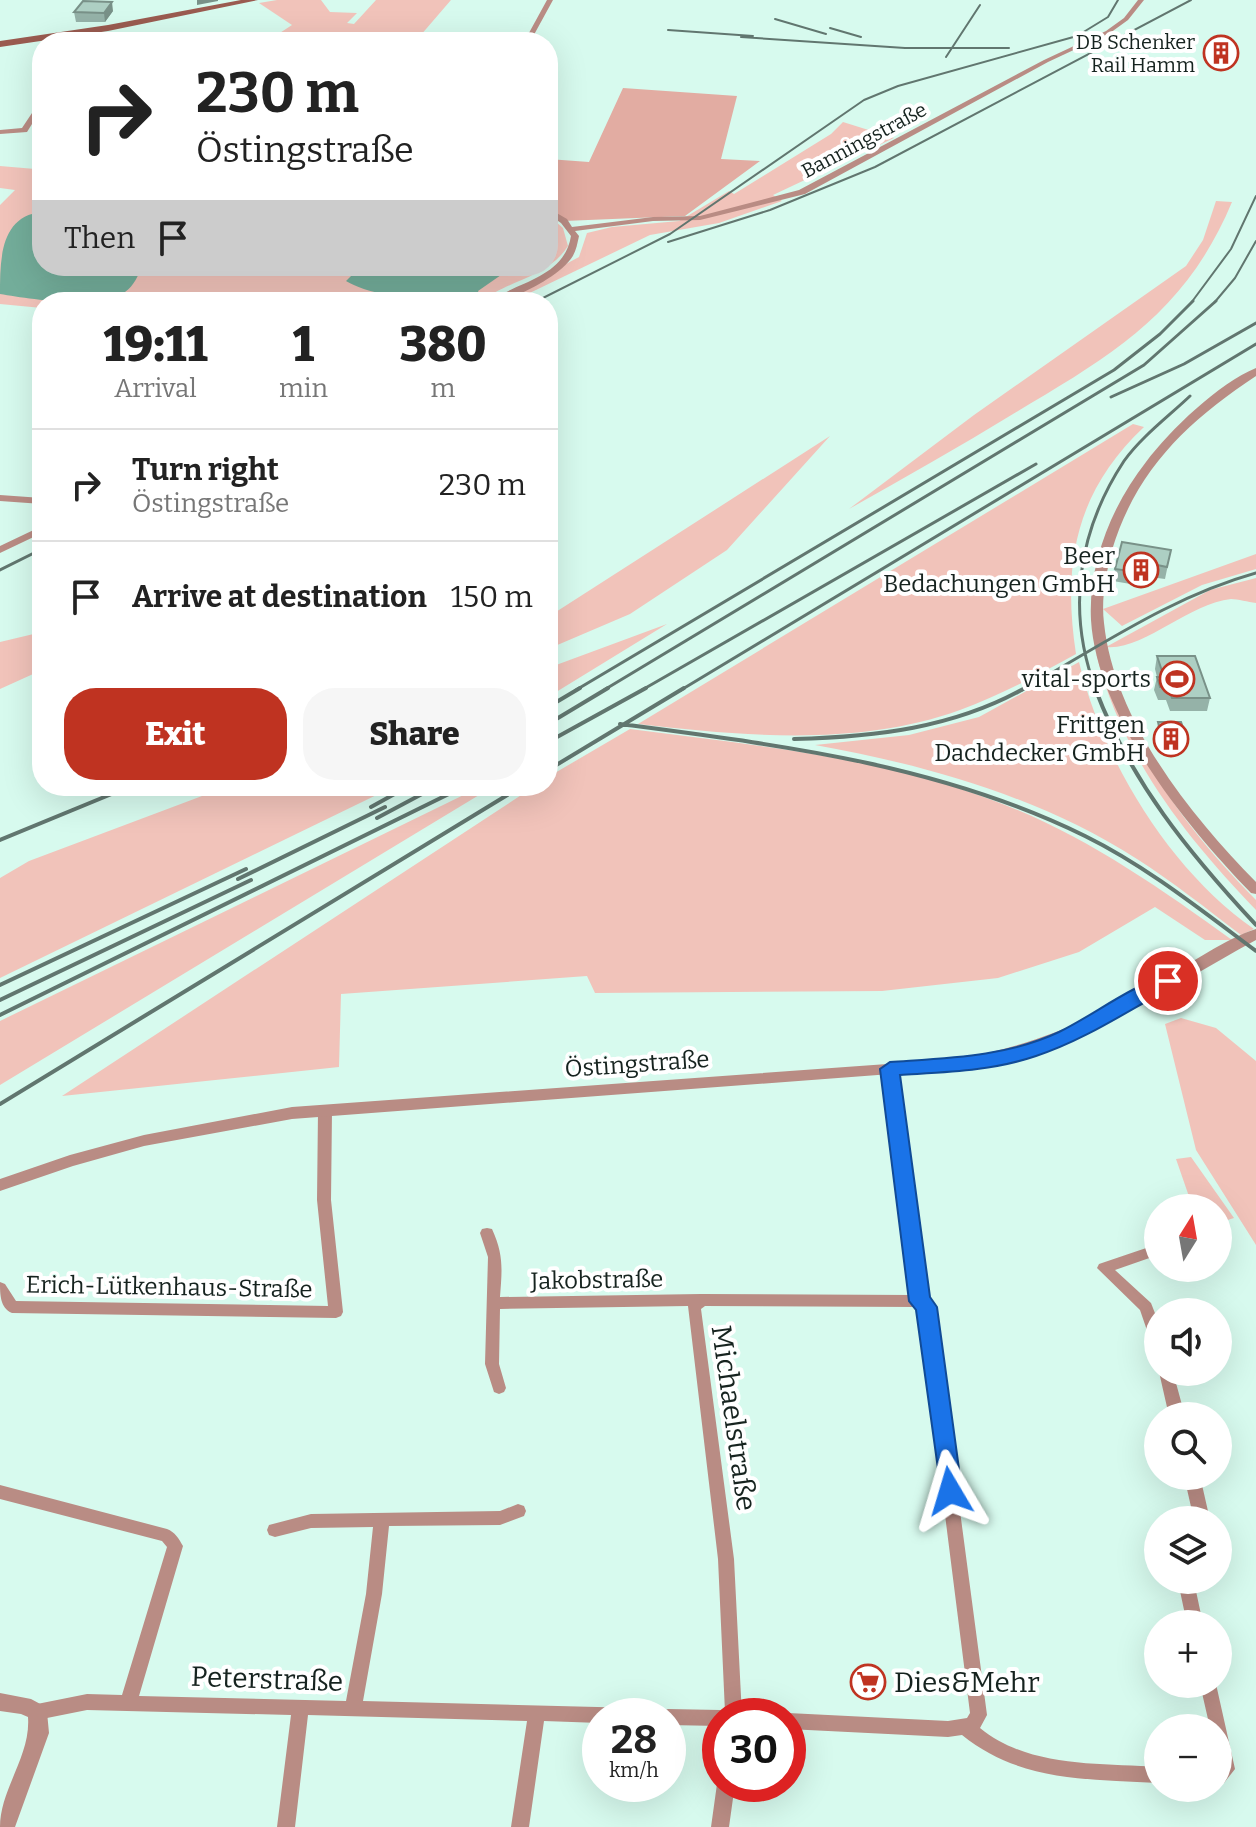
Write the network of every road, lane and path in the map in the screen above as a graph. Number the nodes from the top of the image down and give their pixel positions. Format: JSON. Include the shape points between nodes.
{"nodes":[{"id":1,"x":254,"y":0,"type":"edge"},
{"id":2,"x":550,"y":0,"type":"edge"},
{"id":3,"x":1141,"y":0,"type":"edge"},
{"id":4,"x":104,"y":32,"type":"edge"},
{"id":5,"x":532,"y":32,"type":"edge"},
{"id":6,"x":32,"y":41,"type":"edge"},
{"id":7,"x":0,"y":44,"type":"edge"},
{"id":8,"x":32,"y":120,"type":"edge"},
{"id":9,"x":0,"y":132,"type":"edge"},
{"id":10,"x":558,"y":218,"type":"edge"},
{"id":11,"x":572,"y":229,"type":"junction"},
{"id":12,"x":558,"y":265,"type":"edge"},
{"id":13,"x":539,"y":276,"type":"edge"},
{"id":14,"x":511,"y":292,"type":"edge"},
{"id":15,"x":1256,"y":371,"type":"edge"},
{"id":16,"x":0,"y":498,"type":"edge"},
{"id":17,"x":32,"y":500,"type":"edge"},
{"id":18,"x":32,"y":534,"type":"edge"},
{"id":19,"x":0,"y":550,"type":"edge"},
{"id":20,"x":1256,"y":890,"type":"edge"},
{"id":21,"x":1256,"y":934,"type":"edge"},
{"id":22,"x":890,"y":1069,"type":"junction"},
{"id":23,"x":325,"y":1111,"type":"junction"},
{"id":24,"x":0,"y":1185,"type":"edge"},
{"id":25,"x":487,"y":1233,"type":"dead end"},
{"id":26,"x":1144,"y":1254,"type":"edge"},
{"id":27,"x":0,"y":1288,"type":"edge"},
{"id":28,"x":701,"y":1300,"type":"junction"},
{"id":29,"x":920,"y":1301,"type":"junction"},
{"id":30,"x":493,"y":1303,"type":"junction"},
{"id":31,"x":1144,"y":1305,"type":"edge"},
{"id":32,"x":499,"y":1388,"type":"dead end"},
{"id":33,"x":0,"y":1492,"type":"edge"},
{"id":34,"x":518,"y":1511,"type":"dead end"},
{"id":35,"x":382,"y":1520,"type":"junction"},
{"id":36,"x":275,"y":1530,"type":"dead end"},
{"id":37,"x":733,"y":1698,"type":"edge"},
{"id":38,"x":0,"y":1702,"type":"edge"},
{"id":39,"x":128,"y":1703,"type":"junction"},
{"id":40,"x":300,"y":1709,"type":"junction"},
{"id":41,"x":353,"y":1710,"type":"junction"},
{"id":42,"x":37,"y":1712,"type":"junction"},
{"id":43,"x":537,"y":1714,"type":"junction"},
{"id":44,"x":582,"y":1715,"type":"edge"},
{"id":45,"x":806,"y":1722,"type":"edge"},
{"id":46,"x":965,"y":1727,"type":"junction"},
{"id":47,"x":1144,"y":1774,"type":"edge"},
{"id":48,"x":723,"y":1802,"type":"edge"},
{"id":49,"x":5,"y":1827,"type":"edge"},
{"id":50,"x":286,"y":1827,"type":"edge"},
{"id":51,"x":520,"y":1827,"type":"edge"},
{"id":52,"x":720,"y":1827,"type":"edge"}],
"edges":[{"from":1,"to":4,"type":"main road"},
{"from":2,"to":5,"type":"street"},
{"from":3,"to":11,"type":"street","name":"Banningstraße","via":[[1108,32],[802,192],[700,218]]},
{"from":6,"to":7,"type":"main road"},
{"from":8,"to":9,"type":"street","via":[[20,132]]},
{"from":10,"to":11,"type":"street"},
{"from":11,"to":12,"type":"street","via":[[575,242]]},
{"from":13,"to":14,"type":"street"},
{"from":15,"to":20,"type":"street","via":[[1183,425],[1149,459],[1113,526],[1098,610],[1103,649],[1142,744],[1205,836]]},
{"from":16,"to":17,"type":"street"},
{"from":18,"to":19,"type":"street"},
{"from":21,"to":22,"type":"street","name":"Östingstraße","via":[[1030,1051],[980,1062]]},
{"from":22,"to":23,"type":"street","name":"Östingstraße"},
{"from":22,"to":29,"type":"street"},
{"from":23,"to":24,"type":"street","name":"Östingstraße","via":[[213,1125]]},
{"from":23,"to":27,"type":"street","name":"Erich-Lütkenhaus-Straße","via":[[323,1198],[336,1312],[12,1307]]},
{"from":25,"to":30,"type":"street","name":"Jakobstraße","via":[[495,1257]]},
{"from":26,"to":31,"type":"street","via":[[1104,1268]]},
{"from":28,"to":29,"type":"street","name":"Michaelstraße"},
{"from":28,"to":30,"type":"street","name":"Jakobstraße"},
{"from":28,"to":37,"type":"street","name":"Michaelstraße","via":[[694,1308],[726,1559]]},
{"from":29,"to":46,"type":"street","via":[[926,1307],[979,1707],[976,1721]]},
{"from":30,"to":32,"type":"street","name":"Jakobstraße","via":[[492,1364]]},
{"from":33,"to":39,"type":"street","via":[[167,1536],[175,1546]]},
{"from":34,"to":35,"type":"street","via":[[500,1518]]},
{"from":35,"to":36,"type":"street","via":[[311,1521]]},
{"from":35,"to":41,"type":"street"},
{"from":38,"to":42,"type":"street","name":"Peterstraße"},
{"from":39,"to":40,"type":"street","name":"Peterstraße"},
{"from":39,"to":42,"type":"street","name":"Peterstraße","via":[[87,1702]]},
{"from":40,"to":41,"type":"street","name":"Peterstraße"},
{"from":40,"to":50,"type":"street"},
{"from":41,"to":43,"type":"street","name":"Peterstraße"},
{"from":42,"to":49,"type":"street","via":[[39,1733]]},
{"from":43,"to":44,"type":"street","name":"Peterstraße"},
{"from":43,"to":51,"type":"street"},
{"from":45,"to":46,"type":"street"},
{"from":46,"to":47,"type":"street","via":[[997,1754],[1013,1760]]},
{"from":48,"to":52,"type":"street"}]}
